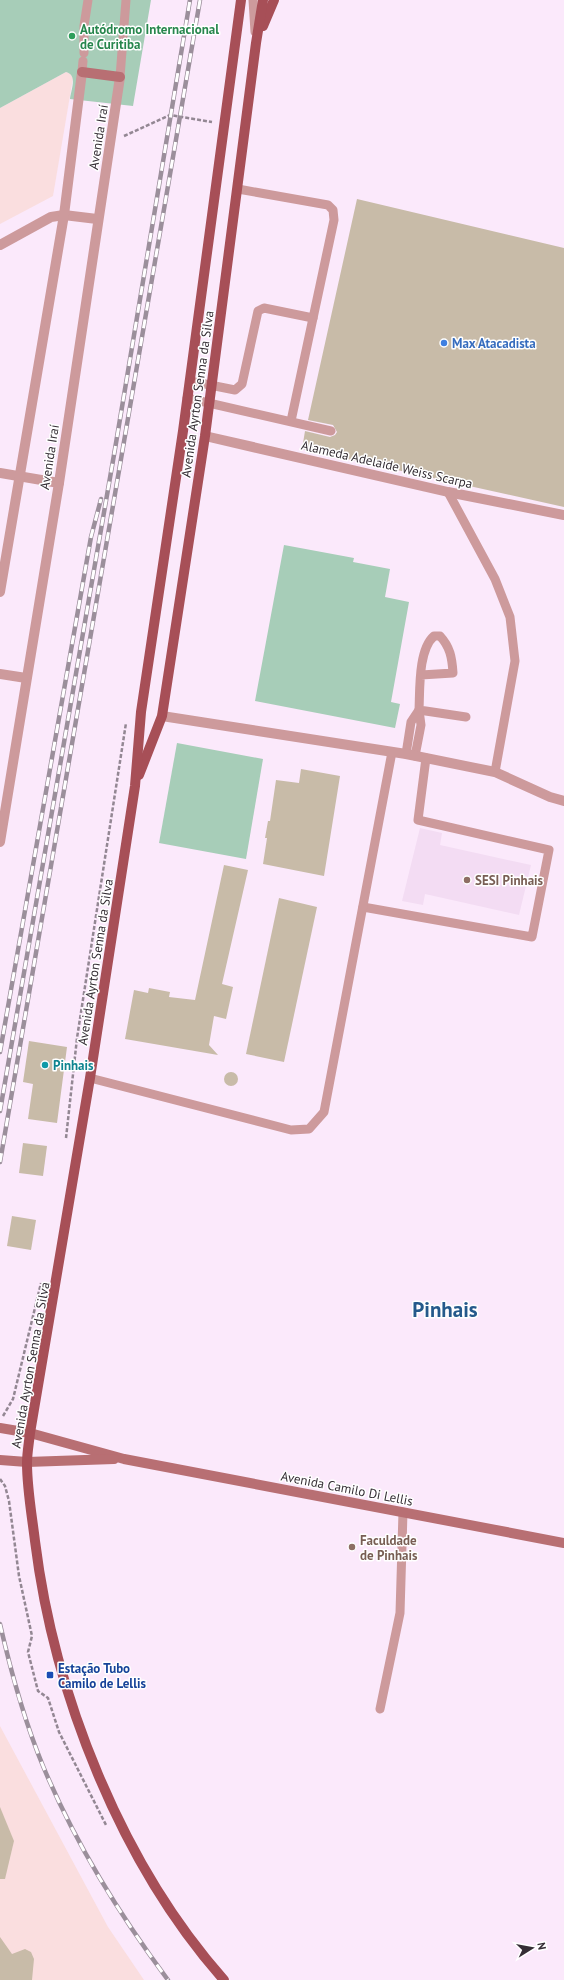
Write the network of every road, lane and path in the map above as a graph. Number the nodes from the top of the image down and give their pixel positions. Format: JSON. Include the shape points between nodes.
{"nodes":[{"id":1,"x":88,"y":0,"type":"edge"},
{"id":2,"x":126,"y":0,"type":"edge"},
{"id":3,"x":241,"y":0,"type":"edge"},
{"id":4,"x":253,"y":0,"type":"edge"},
{"id":5,"x":263,"y":0,"type":"edge"},
{"id":6,"x":274,"y":0,"type":"edge"},
{"id":7,"x":256,"y":43,"type":"junction"},
{"id":8,"x":83,"y":62,"type":"junction"},
{"id":9,"x":120,"y":77,"type":"junction"},
{"id":10,"x":212,"y":114,"type":"dead end"},
{"id":11,"x":211,"y":122,"type":"junction"},
{"id":12,"x":225,"y":123,"type":"junction"},
{"id":13,"x":210,"y":130,"type":"dead end"},
{"id":14,"x":112,"y":141,"type":"junction"},
{"id":15,"x":238,"y":189,"type":"junction"},
{"id":16,"x":64,"y":215,"type":"junction"},
{"id":17,"x":98,"y":219,"type":"junction"},
{"id":18,"x":0,"y":245,"type":"edge"},
{"id":19,"x":313,"y":318,"type":"junction"},
{"id":20,"x":190,"y":381,"type":"junction"},
{"id":21,"x":211,"y":386,"type":"junction"},
{"id":22,"x":188,"y":398,"type":"junction"},
{"id":23,"x":209,"y":401,"type":"junction"},
{"id":24,"x":291,"y":421,"type":"junction"},
{"id":25,"x":331,"y":431,"type":"dead end"},
{"id":26,"x":205,"y":436,"type":"junction"},
{"id":27,"x":0,"y":473,"type":"edge"},
{"id":28,"x":21,"y":477,"type":"junction"},
{"id":29,"x":59,"y":483,"type":"junction"},
{"id":30,"x":448,"y":492,"type":"junction"},
{"id":31,"x":564,"y":515,"type":"edge"},
{"id":32,"x":0,"y":592,"type":"edge"},
{"id":33,"x":0,"y":674,"type":"edge"},
{"id":34,"x":421,"y":675,"type":"junction"},
{"id":35,"x":26,"y":678,"type":"junction"},
{"id":36,"x":418,"y":710,"type":"junction"},
{"id":37,"x":162,"y":716,"type":"junction"},
{"id":38,"x":466,"y":717,"type":"dead end"},
{"id":39,"x":126,"y":722,"type":"dead end"},
{"id":40,"x":392,"y":752,"type":"junction"},
{"id":41,"x":410,"y":755,"type":"junction"},
{"id":42,"x":426,"y":758,"type":"junction"},
{"id":43,"x":495,"y":772,"type":"junction"},
{"id":44,"x":135,"y":786,"type":"junction"},
{"id":45,"x":564,"y":801,"type":"edge"},
{"id":46,"x":0,"y":842,"type":"edge"},
{"id":47,"x":363,"y":907,"type":"junction"},
{"id":48,"x":90,"y":1078,"type":"junction"},
{"id":49,"x":65,"y":1143,"type":"dead end"},
{"id":50,"x":42,"y":1279,"type":"dead end"},
{"id":51,"x":4,"y":1413,"type":"dead end"},
{"id":52,"x":0,"y":1428,"type":"edge"},
{"id":53,"x":30,"y":1433,"type":"junction"},
{"id":54,"x":124,"y":1458,"type":"junction"},
{"id":55,"x":0,"y":1460,"type":"edge"},
{"id":56,"x":27,"y":1462,"type":"junction"},
{"id":57,"x":403,"y":1512,"type":"junction"},
{"id":58,"x":564,"y":1543,"type":"edge"},
{"id":59,"x":380,"y":1709,"type":"dead end"},
{"id":60,"x":224,"y":1980,"type":"edge"}],
"edges":[{"from":1,"to":8,"type":"lane"},
{"from":2,"to":9,"type":"lane"},
{"from":3,"to":12,"type":"main road","name":"Avenida Ayrton Senna da Silva"},
{"from":4,"to":7,"type":"lane"},
{"from":5,"to":7,"type":"main road","name":"Avenida Ayrton Senna da Silva"},
{"from":6,"to":7,"type":"main road"},
{"from":7,"to":15,"type":"main road","name":"Avenida Ayrton Senna da Silva"},
{"from":8,"to":9,"type":"main road"},
{"from":8,"to":16,"type":"street","name":"Avenida Iraí"},
{"from":9,"to":14,"type":"street","name":"Avenida Iraí"},
{"from":10,"to":11,"type":"path"},
{"from":11,"to":12,"type":"path"},
{"from":11,"to":13,"type":"path"},
{"from":11,"to":14,"type":"path","via":[[170,115]]},
{"from":12,"to":20,"type":"main road","name":"Avenida Ayrton Senna da Silva"},
{"from":14,"to":17,"type":"street","name":"Avenida Iraí"},
{"from":15,"to":19,"type":"lane","via":[[328,205],[333,210],[334,220]]},
{"from":15,"to":21,"type":"main road","name":"Avenida Ayrton Senna da Silva"},
{"from":16,"to":17,"type":"street"},
{"from":16,"to":18,"type":"street","via":[[51,217]]},
{"from":16,"to":28,"type":"street","name":"Avenida Iraí"},
{"from":17,"to":29,"type":"street","name":"Avenida Iraí"},
{"from":19,"to":21,"type":"lane","via":[[264,308],[258,311],[242,384],[235,390]]},
{"from":19,"to":24,"type":"lane"},
{"from":20,"to":21,"type":"lane"},
{"from":20,"to":22,"type":"main road","name":"Avenida Ayrton Senna da Silva"},
{"from":21,"to":23,"type":"main road","name":"Avenida Ayrton Senna da Silva"},
{"from":22,"to":23,"type":"lane"},
{"from":22,"to":44,"type":"main road","name":"Avenida Ayrton Senna da Silva","via":[[141,712]]},
{"from":23,"to":24,"type":"lane"},
{"from":23,"to":26,"type":"main road","name":"Avenida Ayrton Senna da Silva"},
{"from":24,"to":25,"type":"lane"},
{"from":26,"to":30,"type":"street","name":"Alameda Adelaide Weiss Scarpa"},
{"from":26,"to":37,"type":"main road","name":"Avenida Ayrton Senna da Silva"},
{"from":27,"to":28,"type":"street"},
{"from":28,"to":29,"type":"street"},
{"from":28,"to":32,"type":"street","name":"Avenida Iraí"},
{"from":29,"to":35,"type":"street","name":"Avenida Iraí"},
{"from":30,"to":31,"type":"street","name":"Alameda Adelaide Weiss Scarpa"},
{"from":30,"to":43,"type":"lane","via":[[495,580],[510,617],[515,661]]},
{"from":33,"to":35,"type":"street"},
{"from":34,"to":34,"type":"lane","via":[[428,640],[440,636],[448,645],[453,673]]},
{"from":34,"to":36,"type":"lane"},
{"from":35,"to":46,"type":"street","name":"Avenida Iraí"},
{"from":36,"to":38,"type":"lane"},
{"from":36,"to":41,"type":"lane","via":[[411,722]]},
{"from":37,"to":40,"type":"street"},
{"from":37,"to":44,"type":"main road","name":"Avenida Ayrton Senna da Silva"},
{"from":39,"to":49,"type":"path","via":[[77,1038]]},
{"from":40,"to":41,"type":"street"},
{"from":40,"to":47,"type":"lane"},
{"from":41,"to":42,"type":"street"},
{"from":42,"to":43,"type":"street"},
{"from":42,"to":47,"type":"lane","via":[[418,820],[549,850],[532,937]]},
{"from":43,"to":45,"type":"street"},
{"from":44,"to":48,"type":"main road","name":"Avenida Ayrton Senna da Silva"},
{"from":47,"to":48,"type":"lane","via":[[324,1112],[310,1129],[291,1130]]},
{"from":48,"to":53,"type":"main road","name":"Avenida Ayrton Senna da Silva"},
{"from":50,"to":51,"type":"path","via":[[13,1399]]},
{"from":52,"to":53,"type":"main road","name":"Avenida Camilo Di Lellis"},
{"from":53,"to":54,"type":"main road","name":"Avenida Camilo Di Lellis"},
{"from":53,"to":56,"type":"main road","name":"Avenida Ayrton Senna da Silva"},
{"from":54,"to":56,"type":"main road","name":"Avenida Camilo Di Lellis"},
{"from":54,"to":57,"type":"main road","name":"Avenida Camilo Di Lellis"},
{"from":55,"to":56,"type":"main road","name":"Avenida Camilo Di Lellis"},
{"from":56,"to":60,"type":"main road","name":"Avenida Ayrton Senna da Silva","via":[[39,1573],[50,1628],[81,1731],[105,1791],[152,1881],[189,1936]]},
{"from":57,"to":58,"type":"main road","name":"Avenida Camilo Di Lellis"},
{"from":57,"to":59,"type":"lane","via":[[400,1613]]}]}
